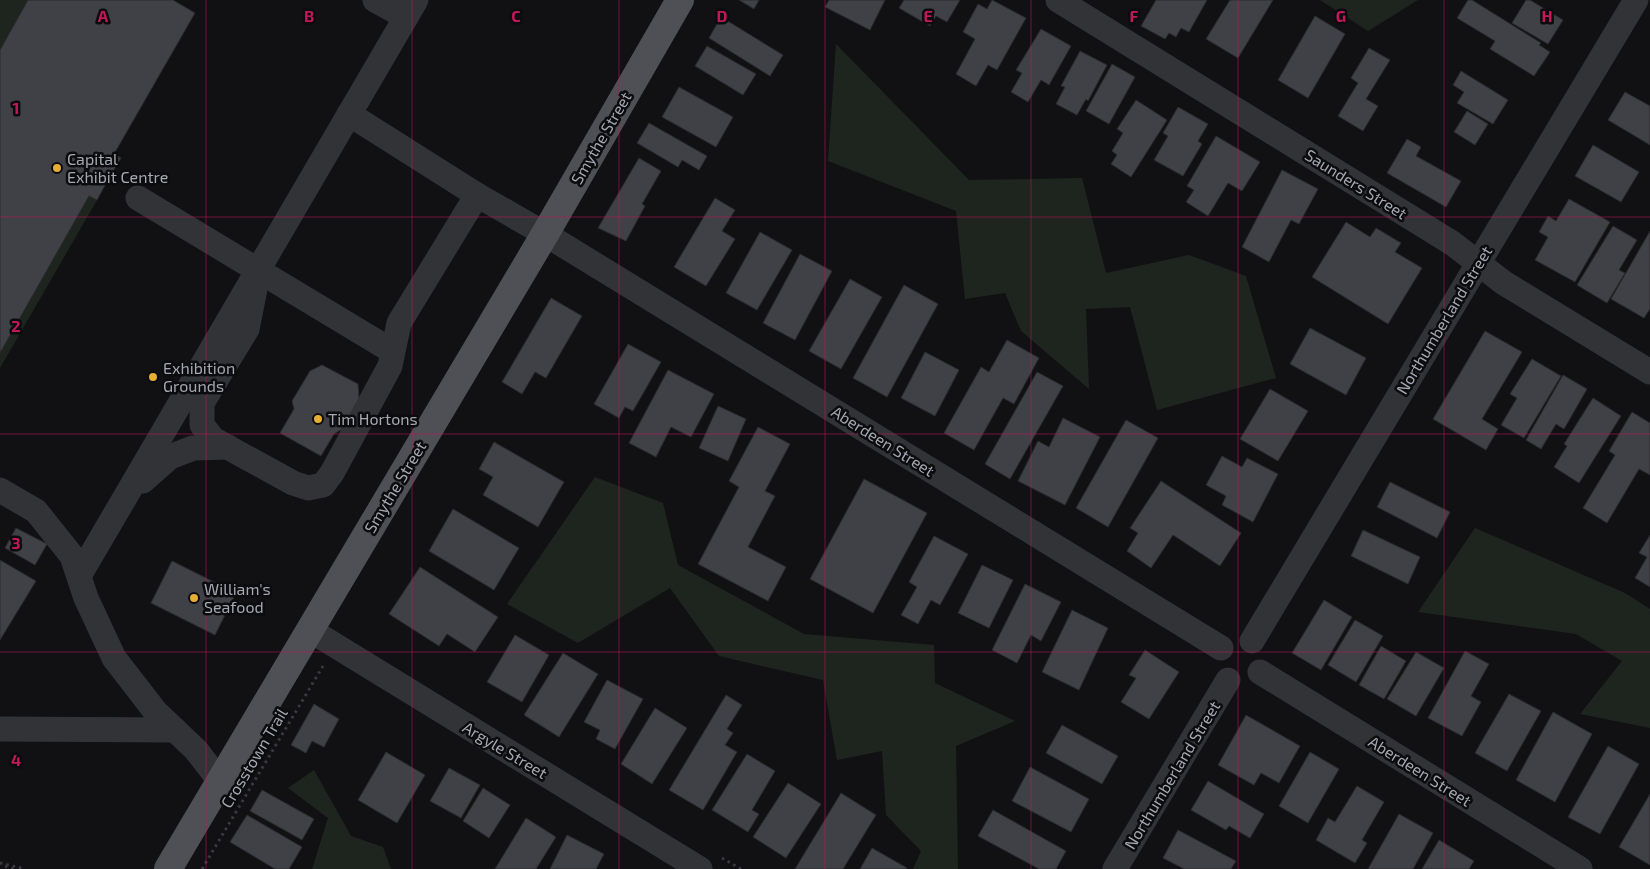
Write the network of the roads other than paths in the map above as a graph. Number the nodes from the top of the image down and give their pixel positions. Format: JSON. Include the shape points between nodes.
{"nodes":[{"id":1,"x":375,"y":0,"type":"edge"},
{"id":2,"x":680,"y":0,"type":"edge"},
{"id":3,"x":1058,"y":0,"type":"edge"},
{"id":4,"x":1636,"y":0,"type":"edge"},
{"id":5,"x":411,"y":9,"type":"edge"},
{"id":6,"x":349,"y":114,"type":"junction"},
{"id":7,"x":477,"y":195,"type":"junction"},
{"id":8,"x":138,"y":198,"type":"dead end"},
{"id":9,"x":545,"y":234,"type":"junction"},
{"id":10,"x":1478,"y":263,"type":"junction"},
{"id":11,"x":258,"y":271,"type":"junction"},
{"id":12,"x":392,"y":351,"type":"junction"},
{"id":13,"x":1650,"y":372,"type":"edge"},
{"id":14,"x":228,"y":447,"type":"junction"},
{"id":15,"x":0,"y":490,"type":"edge"},
{"id":16,"x":125,"y":497,"type":"junction"},
{"id":17,"x":79,"y":576,"type":"junction"},
{"id":18,"x":310,"y":630,"type":"junction"},
{"id":19,"x":1252,"y":641,"type":"junction"},
{"id":20,"x":1220,"y":648,"type":"junction"},
{"id":21,"x":1260,"y":672,"type":"junction"},
{"id":22,"x":1228,"y":680,"type":"junction"},
{"id":23,"x":0,"y":729,"type":"edge"},
{"id":24,"x":175,"y":730,"type":"junction"},
{"id":25,"x":220,"y":781,"type":"junction"},
{"id":26,"x":168,"y":869,"type":"edge"},
{"id":27,"x":700,"y":869,"type":"edge"},
{"id":28,"x":1115,"y":869,"type":"edge"},
{"id":29,"x":1580,"y":869,"type":"edge"}],
"edges":[{"from":1,"to":5,"type":"street"},
{"from":2,"to":9,"type":"main road","name":"Smythe Street"},
{"from":3,"to":10,"type":"street","name":"Saunders Street","via":[[1452,243]]},
{"from":4,"to":10,"type":"street","name":"Northumberland Street"},
{"from":5,"to":6,"type":"street"},
{"from":6,"to":7,"type":"street","name":"Aberdeen Street"},
{"from":6,"to":11,"type":"street"},
{"from":7,"to":9,"type":"street","name":"Aberdeen Street"},
{"from":7,"to":12,"type":"street","via":[[399,323]]},
{"from":8,"to":11,"type":"street"},
{"from":9,"to":18,"type":"main road","name":"Smythe Street"},
{"from":9,"to":20,"type":"street","name":"Aberdeen Street"},
{"from":10,"to":13,"type":"street","name":"Saunders Street","via":[[1504,283]]},
{"from":10,"to":19,"type":"street","name":"Northumberland Street"},
{"from":11,"to":12,"type":"street"},
{"from":11,"to":14,"type":"street","via":[[247,329],[202,403],[202,424],[213,438]]},
{"from":11,"to":16,"type":"street"},
{"from":12,"to":14,"type":"street","via":[[390,366],[323,485],[308,488],[293,483]]},
{"from":14,"to":16,"type":"street","via":[[193,448],[170,457]]},
{"from":15,"to":17,"type":"street","via":[[36,511],[72,556]]},
{"from":16,"to":17,"type":"street"},
{"from":17,"to":24,"type":"street","via":[[114,658],[155,711]]},
{"from":18,"to":25,"type":"main road","name":"Smythe Street"},
{"from":18,"to":27,"type":"street","name":"Argyle Street"},
{"from":19,"to":20,"type":"street","via":[[1238,637],[1225,642]]},
{"from":19,"to":21,"type":"street","via":[[1262,652]]},
{"from":20,"to":22,"type":"street","via":[[1217,662]]},
{"from":21,"to":22,"type":"street","via":[[1242,684]]},
{"from":21,"to":29,"type":"street","name":"Aberdeen Street"},
{"from":22,"to":28,"type":"street","name":"Northumberland Street"},
{"from":23,"to":24,"type":"street"},
{"from":24,"to":25,"type":"street","via":[[196,750]]},
{"from":25,"to":26,"type":"main road","name":"Smythe Street"}]}
